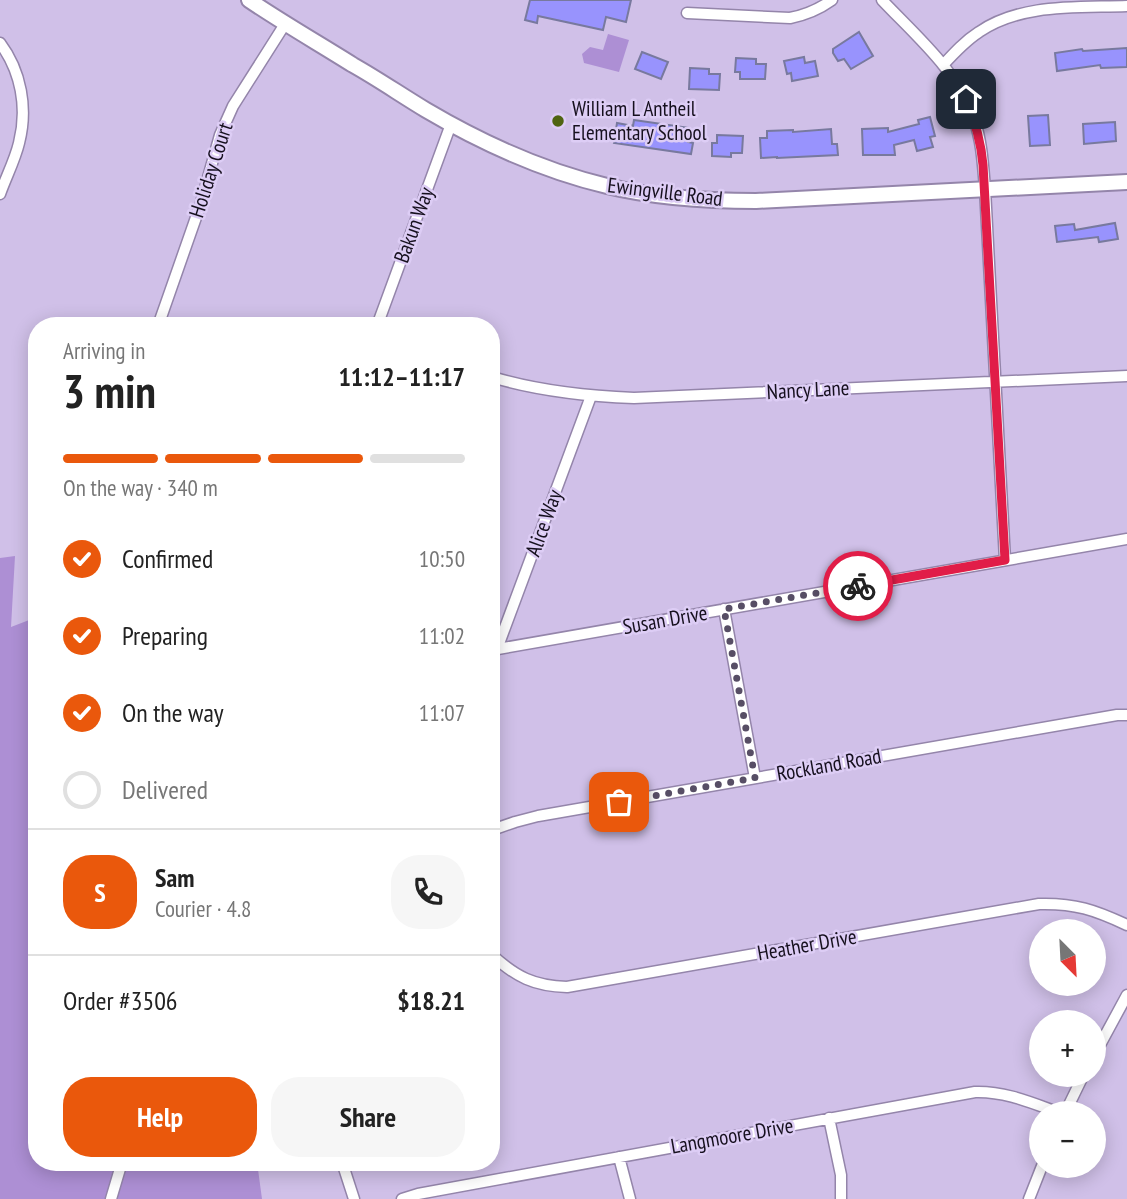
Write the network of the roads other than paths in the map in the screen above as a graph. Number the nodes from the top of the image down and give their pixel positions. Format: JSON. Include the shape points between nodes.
{"nodes":[{"id":1,"x":249,"y":0,"type":"edge"},
{"id":2,"x":832,"y":0,"type":"edge"},
{"id":3,"x":882,"y":0,"type":"edge"},
{"id":4,"x":1053,"y":5,"type":"edge"},
{"id":5,"x":1127,"y":6,"type":"edge"},
{"id":6,"x":687,"y":13,"type":"dead end"},
{"id":7,"x":285,"y":24,"type":"junction"},
{"id":8,"x":0,"y":43,"type":"edge"},
{"id":9,"x":943,"y":65,"type":"junction"},
{"id":10,"x":451,"y":124,"type":"junction"},
{"id":11,"x":1127,"y":182,"type":"edge"},
{"id":12,"x":985,"y":189,"type":"junction"},
{"id":13,"x":0,"y":194,"type":"edge"},
{"id":14,"x":161,"y":317,"type":"edge"},
{"id":15,"x":380,"y":317,"type":"edge"},
{"id":16,"x":1127,"y":376,"type":"edge"},
{"id":17,"x":500,"y":379,"type":"edge"},
{"id":18,"x":995,"y":382,"type":"junction"},
{"id":19,"x":591,"y":396,"type":"junction"},
{"id":20,"x":1127,"y":539,"type":"edge"},
{"id":21,"x":1005,"y":560,"type":"junction"},
{"id":22,"x":724,"y":609,"type":"junction"},
{"id":23,"x":500,"y":634,"type":"edge"},
{"id":24,"x":500,"y":649,"type":"edge"},
{"id":25,"x":1127,"y":715,"type":"edge"},
{"id":26,"x":755,"y":778,"type":"junction"},
{"id":27,"x":500,"y":827,"type":"edge"},
{"id":28,"x":1127,"y":925,"type":"edge"},
{"id":29,"x":500,"y":962,"type":"edge"},
{"id":30,"x":1127,"y":995,"type":"edge"},
{"id":31,"x":1106,"y":1034,"type":"edge"},
{"id":32,"x":1029,"y":1102,"type":"edge"},
{"id":33,"x":829,"y":1118,"type":"junction"},
{"id":34,"x":619,"y":1157,"type":"junction"},
{"id":35,"x":119,"y":1171,"type":"edge"},
{"id":36,"x":344,"y":1171,"type":"edge"},
{"id":37,"x":1037,"y":1178,"type":"edge"},
{"id":38,"x":111,"y":1199,"type":"edge"},
{"id":39,"x":354,"y":1199,"type":"edge"},
{"id":40,"x":402,"y":1199,"type":"edge"},
{"id":41,"x":629,"y":1199,"type":"edge"},
{"id":42,"x":841,"y":1199,"type":"edge"},
{"id":43,"x":1029,"y":1199,"type":"edge"}],
"edges":[{"from":1,"to":7,"type":"main road","name":"Ewingville Road"},
{"from":2,"to":6,"type":"street","via":[[790,18]]},
{"from":3,"to":9,"type":"street"},
{"from":4,"to":5,"type":"street"},
{"from":4,"to":9,"type":"street","via":[[995,22]]},
{"from":7,"to":10,"type":"main road","name":"Ewingville Road"},
{"from":7,"to":14,"type":"street","name":"Holiday Court","via":[[220,135]]},
{"from":8,"to":13,"type":"street","via":[[15,68],[23,104],[19,143]]},
{"from":9,"to":12,"type":"street","via":[[974,117]]},
{"from":10,"to":12,"type":"main road","name":"Ewingville Road","via":[[561,173],[671,198],[756,201]]},
{"from":10,"to":15,"type":"street","name":"Bakun Way"},
{"from":11,"to":12,"type":"main road","name":"Ewingville Road"},
{"from":12,"to":18,"type":"street"},
{"from":16,"to":18,"type":"street","name":"Nancy Lane"},
{"from":17,"to":19,"type":"street","name":"Nancy Lane"},
{"from":18,"to":19,"type":"street","name":"Nancy Lane"},
{"from":18,"to":21,"type":"street"},
{"from":19,"to":23,"type":"street","name":"Alice Way"},
{"from":20,"to":21,"type":"street","name":"Susan Drive"},
{"from":21,"to":22,"type":"street","name":"Susan Drive"},
{"from":22,"to":24,"type":"street","name":"Susan Drive"},
{"from":22,"to":26,"type":"street"},
{"from":25,"to":26,"type":"street","name":"Rockland Road"},
{"from":26,"to":27,"type":"street","name":"Rockland Road","via":[[538,816]]},
{"from":28,"to":29,"type":"street","name":"Heather Drive","via":[[1080,906],[1040,904],[567,987],[533,983]]},
{"from":30,"to":31,"type":"street"},
{"from":32,"to":33,"type":"street","name":"Langmoore Drive","via":[[989,1091],[975,1092]]},
{"from":33,"to":34,"type":"street","name":"Langmoore Drive"},
{"from":33,"to":42,"type":"street","via":[[841,1175]]},
{"from":34,"to":40,"type":"street","name":"Langmoore Drive"},
{"from":34,"to":41,"type":"street"},
{"from":35,"to":38,"type":"street"},
{"from":36,"to":39,"type":"street"},
{"from":37,"to":43,"type":"street"}]}
